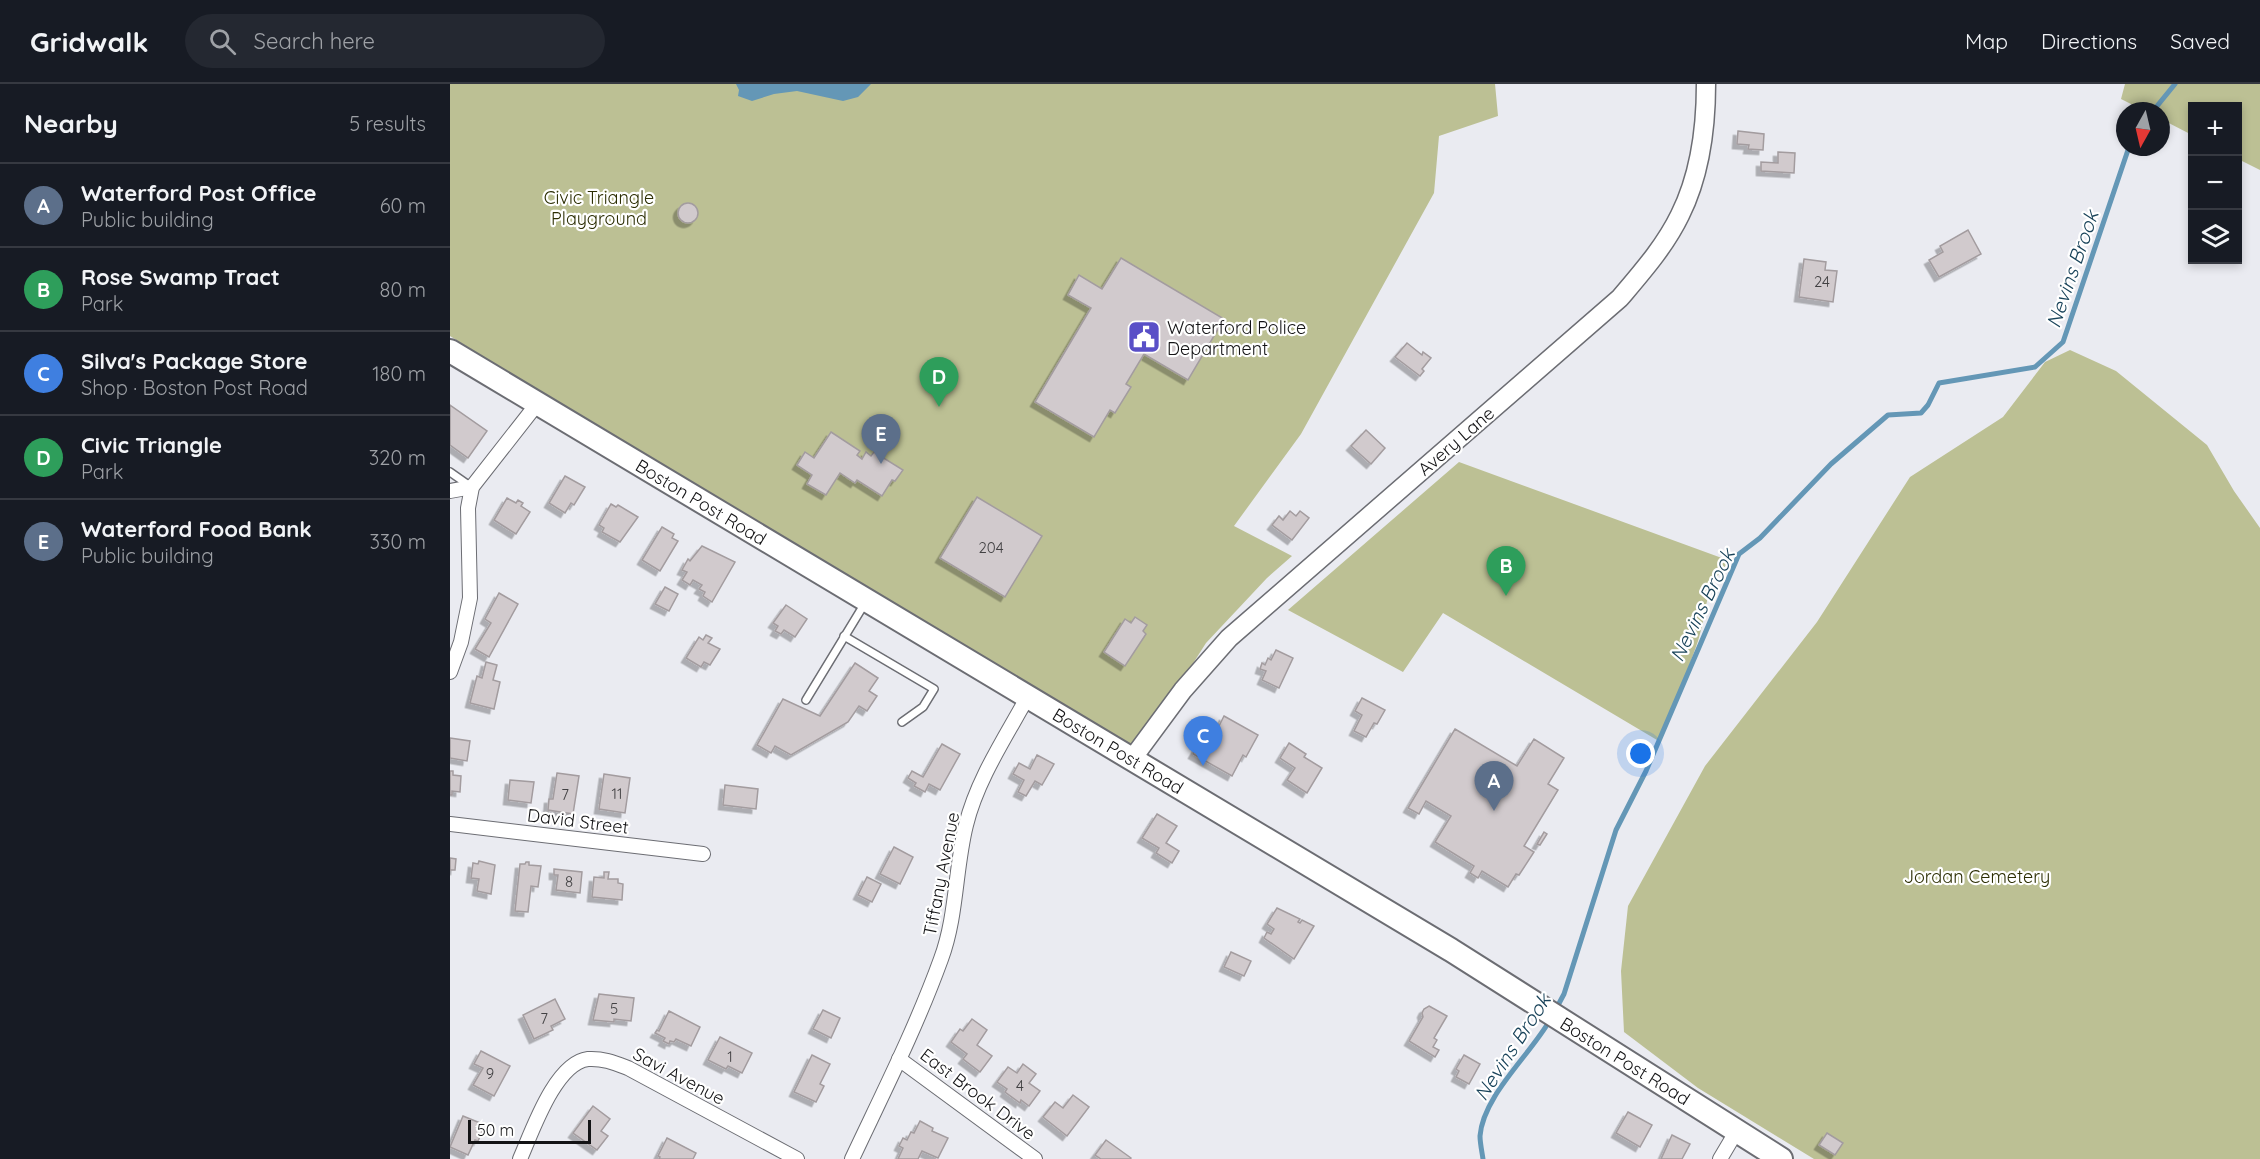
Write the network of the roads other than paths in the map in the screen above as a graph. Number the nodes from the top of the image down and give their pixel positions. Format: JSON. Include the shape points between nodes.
{"nodes":[{"id":1,"x":1707,"y":84,"type":"edge"},
{"id":2,"x":450,"y":351,"type":"edge"},
{"id":3,"x":537,"y":404,"type":"junction"},
{"id":4,"x":450,"y":472,"type":"edge"},
{"id":5,"x":472,"y":487,"type":"junction"},
{"id":6,"x":450,"y":491,"type":"edge"},
{"id":7,"x":866,"y":601,"type":"junction"},
{"id":8,"x":844,"y":636,"type":"junction"},
{"id":9,"x":450,"y":672,"type":"edge"},
{"id":10,"x":1027,"y":698,"type":"junction"},
{"id":11,"x":806,"y":700,"type":"dead end"},
{"id":12,"x":902,"y":722,"type":"dead end"},
{"id":13,"x":1131,"y":759,"type":"junction"},
{"id":14,"x":450,"y":824,"type":"edge"},
{"id":15,"x":703,"y":854,"type":"dead end"},
{"id":16,"x":899,"y":1059,"type":"junction"},
{"id":17,"x":1736,"y":1132,"type":"junction"},
{"id":18,"x":520,"y":1159,"type":"edge"},
{"id":19,"x":797,"y":1159,"type":"edge"},
{"id":20,"x":852,"y":1159,"type":"edge"},
{"id":21,"x":1035,"y":1159,"type":"edge"},
{"id":22,"x":1720,"y":1159,"type":"edge"},
{"id":23,"x":1781,"y":1159,"type":"edge"}],
"edges":[{"from":1,"to":13,"type":"street","name":"Avery Lane","via":[[1698,166],[1680,215],[1654,257],[1620,298],[1229,638],[1183,690]]},
{"from":2,"to":3,"type":"main road","name":"Boston Post Road"},
{"from":3,"to":5,"type":"street"},
{"from":3,"to":7,"type":"main road","name":"Boston Post Road"},
{"from":4,"to":5,"type":"lane"},
{"from":5,"to":6,"type":"street"},
{"from":5,"to":9,"type":"street","via":[[468,508],[470,598]]},
{"from":7,"to":8,"type":"lane"},
{"from":7,"to":10,"type":"main road","name":"Boston Post Road"},
{"from":8,"to":11,"type":"lane"},
{"from":8,"to":12,"type":"lane","via":[[934,689],[923,706]]},
{"from":10,"to":13,"type":"main road","name":"Boston Post Road"},
{"from":10,"to":16,"type":"street","name":"Tiffany Avenue","via":[[977,792],[966,825],[942,958]]},
{"from":13,"to":17,"type":"main road","name":"Boston Post Road","via":[[1451,950]]},
{"from":14,"to":15,"type":"street","name":"David Street"},
{"from":16,"to":20,"type":"street","name":"Tiffany Avenue"},
{"from":16,"to":21,"type":"street","name":"East Brook Drive"},
{"from":17,"to":22,"type":"street"},
{"from":17,"to":23,"type":"main road","name":"Boston Post Road"},
{"from":18,"to":19,"type":"street","name":"Savi Avenue","via":[[553,1086],[586,1059],[607,1060],[628,1068]]}]}
